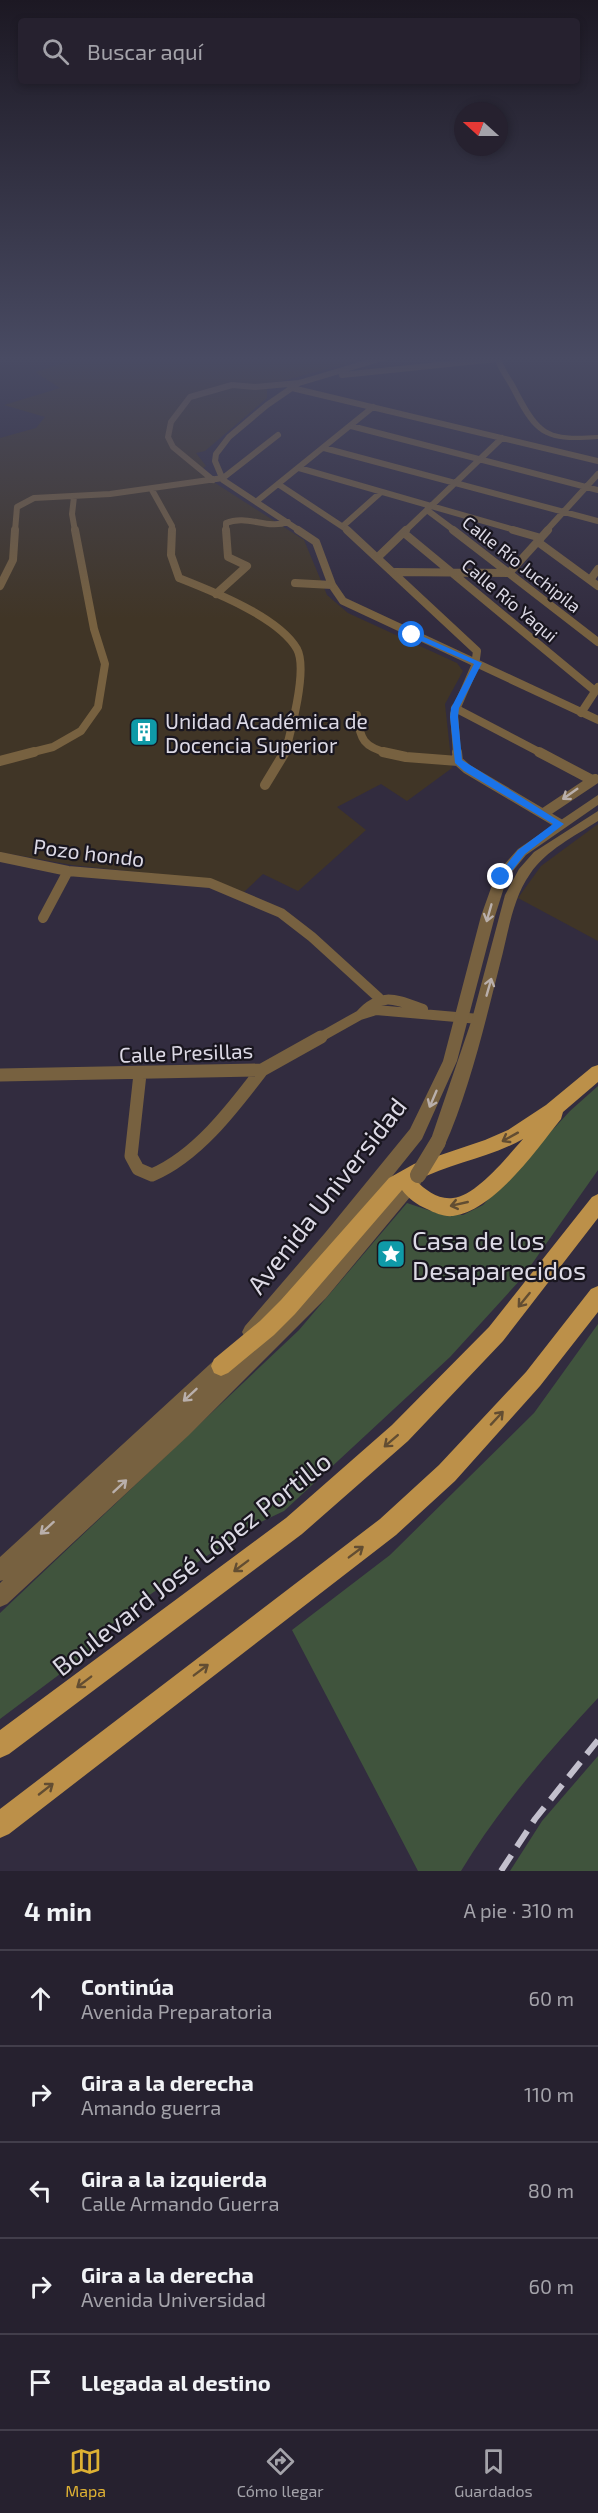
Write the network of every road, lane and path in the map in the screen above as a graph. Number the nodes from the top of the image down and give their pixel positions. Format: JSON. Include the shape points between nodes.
{"nodes":[{"id":1,"x":172,"y":444,"type":"edge"},
{"id":2,"x":222,"y":444,"type":"edge"},
{"id":3,"x":267,"y":444,"type":"edge"},
{"id":4,"x":329,"y":444,"type":"edge"},
{"id":5,"x":423,"y":444,"type":"edge"},
{"id":6,"x":495,"y":444,"type":"edge"},
{"id":7,"x":528,"y":444,"type":"edge"},
{"id":8,"x":324,"y":448,"type":"junction"},
{"id":9,"x":480,"y":459,"type":"junction"},
{"id":10,"x":598,"y":461,"type":"edge"},
{"id":11,"x":298,"y":468,"type":"junction"},
{"id":12,"x":598,"y":474,"type":"edge"},
{"id":13,"x":223,"y":478,"type":"junction"},
{"id":14,"x":213,"y":480,"type":"junction"},
{"id":15,"x":456,"y":483,"type":"junction"},
{"id":16,"x":278,"y":484,"type":"junction"},
{"id":17,"x":587,"y":487,"type":"junction"},
{"id":18,"x":152,"y":490,"type":"junction"},
{"id":19,"x":598,"y":490,"type":"edge"},
{"id":20,"x":380,"y":493,"type":"junction"},
{"id":21,"x":74,"y":497,"type":"junction"},
{"id":22,"x":257,"y":501,"type":"junction"},
{"id":23,"x":429,"y":509,"type":"junction"},
{"id":24,"x":565,"y":512,"type":"junction"},
{"id":25,"x":598,"y":521,"type":"edge"},
{"id":26,"x":288,"y":522,"type":"junction"},
{"id":27,"x":343,"y":526,"type":"junction"},
{"id":28,"x":404,"y":533,"type":"junction"},
{"id":29,"x":540,"y":540,"type":"junction"},
{"id":30,"x":378,"y":557,"type":"junction"},
{"id":31,"x":598,"y":569,"type":"edge"},
{"id":32,"x":395,"y":572,"type":"junction"},
{"id":33,"x":454,"y":573,"type":"junction"},
{"id":34,"x":509,"y":573,"type":"junction"},
{"id":35,"x":590,"y":580,"type":"junction"},
{"id":36,"x":295,"y":583,"type":"dead end"},
{"id":37,"x":332,"y":585,"type":"junction"},
{"id":38,"x":0,"y":586,"type":"edge"},
{"id":39,"x":598,"y":586,"type":"edge"},
{"id":40,"x":216,"y":594,"type":"junction"},
{"id":41,"x":598,"y":642,"type":"edge"},
{"id":42,"x":478,"y":663,"type":"junction"},
{"id":43,"x":597,"y":689,"type":"edge"},
{"id":44,"x":455,"y":708,"type":"junction"},
{"id":45,"x":581,"y":713,"type":"junction"},
{"id":46,"x":357,"y":715,"type":"dead end"},
{"id":47,"x":598,"y":720,"type":"edge"},
{"id":48,"x":0,"y":761,"type":"edge"},
{"id":49,"x":458,"y":761,"type":"junction"},
{"id":50,"x":595,"y":779,"type":"edge"},
{"id":51,"x":265,"y":785,"type":"dead end"},
{"id":52,"x":598,"y":799,"type":"edge"},
{"id":53,"x":544,"y":813,"type":"junction"},
{"id":54,"x":598,"y":815,"type":"edge"},
{"id":55,"x":560,"y":824,"type":"junction"},
{"id":56,"x":0,"y":857,"type":"edge"},
{"id":57,"x":68,"y":871,"type":"junction"},
{"id":58,"x":43,"y":918,"type":"dead end"},
{"id":59,"x":379,"y":998,"type":"junction"},
{"id":60,"x":435,"y":1014,"type":"junction"},
{"id":61,"x":360,"y":1015,"type":"junction"},
{"id":62,"x":463,"y":1016,"type":"junction"},
{"id":63,"x":479,"y":1019,"type":"junction"},
{"id":64,"x":262,"y":1070,"type":"junction"},
{"id":65,"x":598,"y":1072,"type":"edge"},
{"id":66,"x":140,"y":1074,"type":"junction"},
{"id":67,"x":0,"y":1075,"type":"edge"},
{"id":68,"x":575,"y":1092,"type":"junction"},
{"id":69,"x":408,"y":1187,"type":"junction"},
{"id":70,"x":598,"y":1203,"type":"edge"},
{"id":71,"x":598,"y":1296,"type":"edge"},
{"id":72,"x":221,"y":1366,"type":"junction"},
{"id":73,"x":0,"y":1571,"type":"edge"},
{"id":74,"x":0,"y":1597,"type":"edge"},
{"id":75,"x":0,"y":1744,"type":"edge"},
{"id":76,"x":0,"y":1825,"type":"edge"}],
"edges":[{"from":1,"to":14,"type":"street"},
{"from":2,"to":13,"type":"street","via":[[215,460]]},
{"from":3,"to":13,"type":"street"},
{"from":4,"to":8,"type":"street"},
{"from":5,"to":9,"type":"street"},
{"from":6,"to":9,"type":"street"},
{"from":7,"to":10,"type":"street"},
{"from":8,"to":11,"type":"street"},
{"from":8,"to":15,"type":"street"},
{"from":9,"to":15,"type":"street"},
{"from":9,"to":17,"type":"street"},
{"from":11,"to":16,"type":"street"},
{"from":11,"to":20,"type":"street"},
{"from":12,"to":17,"type":"street"},
{"from":13,"to":14,"type":"street"},
{"from":13,"to":22,"type":"street"},
{"from":14,"to":18,"type":"street"},
{"from":15,"to":23,"type":"street"},
{"from":15,"to":24,"type":"street"},
{"from":16,"to":22,"type":"street"},
{"from":16,"to":27,"type":"street"},
{"from":17,"to":19,"type":"street"},
{"from":17,"to":24,"type":"street"},
{"from":18,"to":21,"type":"street"},
{"from":18,"to":40,"type":"street","via":[[172,526],[171,555],[176,574],[185,582]]},
{"from":20,"to":23,"type":"street"},
{"from":20,"to":27,"type":"street"},
{"from":21,"to":38,"type":"street","via":[[23,502],[16,511],[13,560]]},
{"from":21,"to":48,"type":"street","via":[[72,514],[94,629],[105,664],[98,707],[81,731],[53,747]]},
{"from":22,"to":26,"type":"street"},
{"from":23,"to":28,"type":"street"},
{"from":23,"to":29,"type":"street"},
{"from":23,"to":34,"type":"street","name":"Calle Río Juchipila"},
{"from":24,"to":25,"type":"street"},
{"from":24,"to":29,"type":"street"},
{"from":26,"to":37,"type":"street","via":[[318,546]]},
{"from":26,"to":40,"type":"street","via":[[272,526],[239,518],[226,523],[228,557],[247,566]]},
{"from":27,"to":30,"type":"street"},
{"from":28,"to":30,"type":"street"},
{"from":28,"to":33,"type":"street","name":"Calle Río Yaqui"},
{"from":29,"to":34,"type":"street"},
{"from":29,"to":35,"type":"street"},
{"from":30,"to":32,"type":"street"},
{"from":31,"to":35,"type":"street"},
{"from":32,"to":33,"type":"street"},
{"from":32,"to":42,"type":"street","via":[[477,651]]},
{"from":33,"to":34,"type":"street"},
{"from":33,"to":43,"type":"street","name":"Calle Río Yaqui"},
{"from":34,"to":41,"type":"street","name":"Calle Río Juchipila"},
{"from":35,"to":39,"type":"street"},
{"from":36,"to":37,"type":"street"},
{"from":37,"to":42,"type":"street","via":[[350,606]]},
{"from":40,"to":51,"type":"street","via":[[248,608],[284,634],[298,650],[297,709],[284,756]]},
{"from":42,"to":44,"type":"street"},
{"from":42,"to":45,"type":"street"},
{"from":43,"to":45,"type":"street"},
{"from":44,"to":49,"type":"street"},
{"from":44,"to":50,"type":"street"},
{"from":45,"to":47,"type":"street"},
{"from":46,"to":49,"type":"street","via":[[360,737],[367,744],[395,756]]},
{"from":49,"to":53,"type":"street"},
{"from":50,"to":53,"type":"street","one_way":true},
{"from":52,"to":55,"type":"street","name":"Avenida Universidad"},
{"from":53,"to":55,"type":"street"},
{"from":63,"to":54,"type":"street","one_way":true,"via":[[509,905],[525,872],[538,855]]},
{"from":55,"to":62,"type":"street","name":"Avenida Universidad","one_way":true,"via":[[522,852],[501,877]]},
{"from":56,"to":57,"type":"street","name":"Pozo hondo"},
{"from":57,"to":58,"type":"street"},
{"from":57,"to":59,"type":"street","name":"Pozo hondo","via":[[210,883],[281,913]]},
{"from":59,"to":60,"type":"street"},
{"from":59,"to":61,"type":"street"},
{"from":60,"to":61,"type":"street","via":[[376,1010]]},
{"from":60,"to":62,"type":"street"},
{"from":61,"to":64,"type":"street","name":"Calle Presillas"},
{"from":62,"to":63,"type":"street"},
{"from":62,"to":72,"type":"street","name":"Avenida Universidad","one_way":true,"via":[[450,1061],[416,1134]]},
{"from":63,"to":69,"type":"street","bridge":true,"via":[[444,1129],[429,1160]]},
{"from":64,"to":66,"type":"street","name":"Calle Presillas"},
{"from":64,"to":66,"type":"street","via":[[244,1095],[204,1135],[170,1166],[152,1175],[138,1169],[131,1156]]},
{"from":65,"to":68,"type":"main road"},
{"from":66,"to":67,"type":"street","name":"Calle Presillas"},
{"from":68,"to":69,"type":"main road","one_way":true,"via":[[505,1171],[467,1203],[453,1207],[438,1205]]},
{"from":68,"to":72,"type":"main road","one_way":true,"via":[[500,1142],[433,1163],[395,1184],[288,1307]]},
{"from":74,"to":69,"type":"street","one_way":true,"via":[[182,1428],[320,1292]]},
{"from":70,"to":75,"type":"main road","name":"Boulevard José López Portillo","one_way":true,"via":[[496,1334],[400,1433],[294,1526]]},
{"from":76,"to":71,"type":"main road","one_way":true,"via":[[388,1527],[447,1473],[533,1379]]},
{"from":72,"to":73,"type":"street","name":"Avenida Universidad","one_way":true}]}
